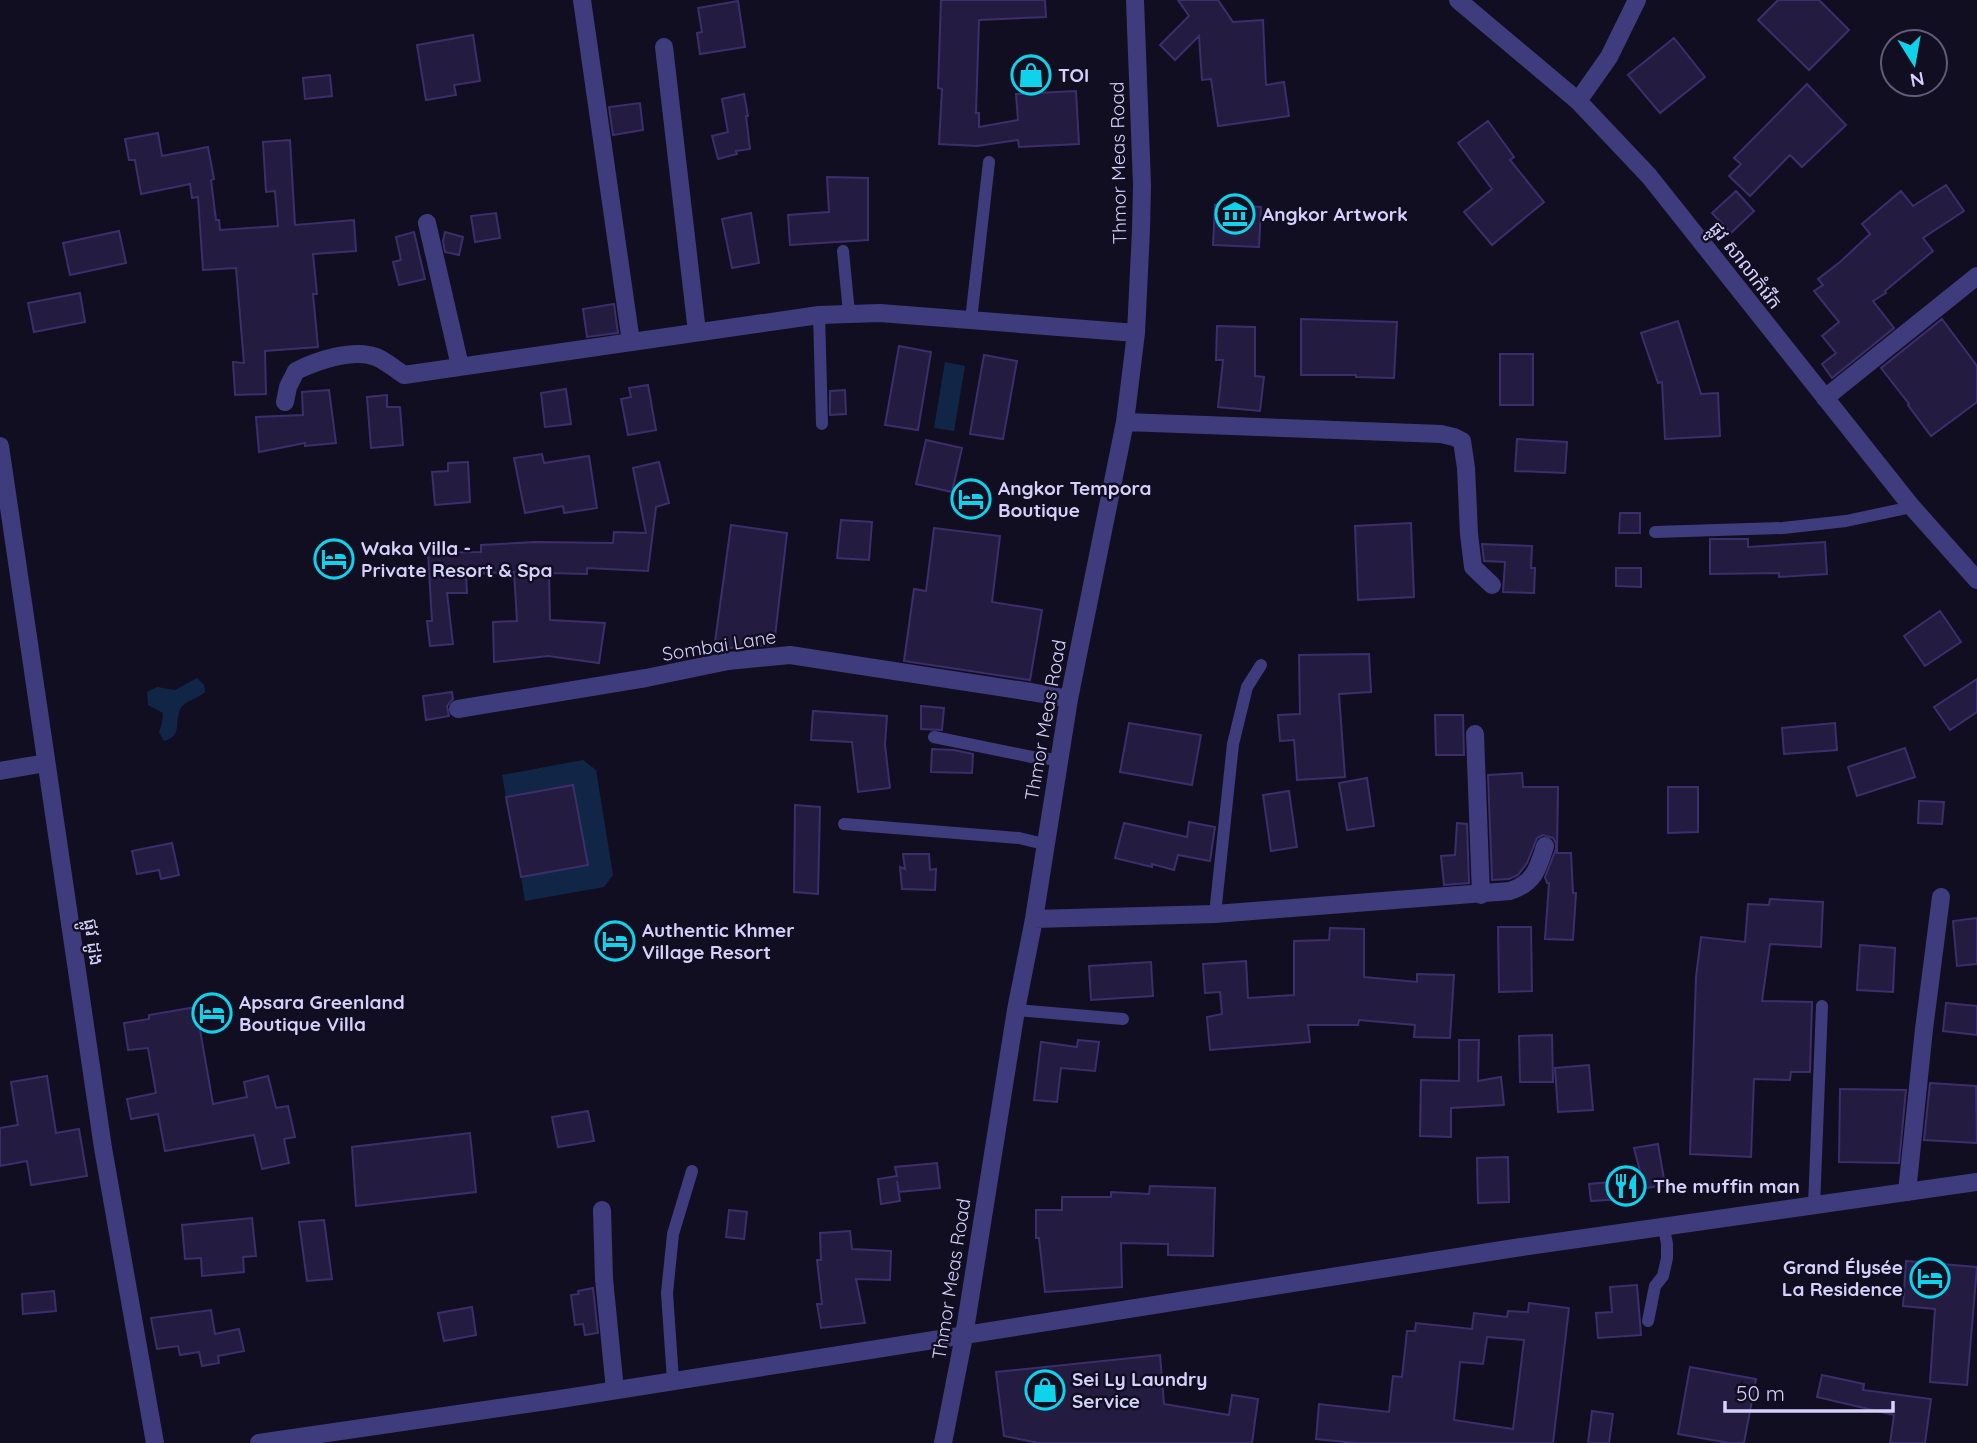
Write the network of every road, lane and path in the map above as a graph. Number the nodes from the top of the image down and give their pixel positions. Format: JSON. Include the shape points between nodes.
{"nodes":[{"id":1,"x":582,"y":0,"type":"edge"},
{"id":2,"x":1135,"y":0,"type":"edge"},
{"id":3,"x":1458,"y":0,"type":"edge"},
{"id":4,"x":1637,"y":0,"type":"edge"},
{"id":5,"x":664,"y":47,"type":"dead end"},
{"id":6,"x":1578,"y":101,"type":"junction"},
{"id":7,"x":989,"y":162,"type":"dead end"},
{"id":8,"x":427,"y":223,"type":"dead end"},
{"id":9,"x":843,"y":251,"type":"dead end"},
{"id":10,"x":1977,"y":276,"type":"edge"},
{"id":11,"x":849,"y":313,"type":"junction"},
{"id":12,"x":819,"y":315,"type":"junction"},
{"id":13,"x":971,"y":320,"type":"junction"},
{"id":14,"x":697,"y":332,"type":"junction"},
{"id":15,"x":1136,"y":333,"type":"junction"},
{"id":16,"x":631,"y":342,"type":"junction"},
{"id":17,"x":460,"y":366,"type":"junction"},
{"id":18,"x":1825,"y":398,"type":"junction"},
{"id":19,"x":285,"y":402,"type":"dead end"},
{"id":20,"x":1125,"y":422,"type":"junction"},
{"id":21,"x":822,"y":424,"type":"dead end"},
{"id":22,"x":0,"y":446,"type":"edge"},
{"id":23,"x":1912,"y":507,"type":"junction"},
{"id":24,"x":1655,"y":532,"type":"dead end"},
{"id":25,"x":1977,"y":580,"type":"edge"},
{"id":26,"x":1492,"y":584,"type":"dead end"},
{"id":27,"x":1261,"y":666,"type":"dead end"},
{"id":28,"x":1069,"y":699,"type":"junction"},
{"id":29,"x":458,"y":709,"type":"dead end"},
{"id":30,"x":1475,"y":734,"type":"dead end"},
{"id":31,"x":934,"y":737,"type":"dead end"},
{"id":32,"x":1058,"y":760,"type":"junction"},
{"id":33,"x":46,"y":763,"type":"junction"},
{"id":34,"x":0,"y":771,"type":"edge"},
{"id":35,"x":844,"y":824,"type":"dead end"},
{"id":36,"x":1044,"y":844,"type":"junction"},
{"id":37,"x":1545,"y":846,"type":"dead end"},
{"id":38,"x":1481,"y":895,"type":"junction"},
{"id":39,"x":1941,"y":897,"type":"dead end"},
{"id":40,"x":1215,"y":915,"type":"junction"},
{"id":41,"x":1034,"y":919,"type":"junction"},
{"id":42,"x":1822,"y":1006,"type":"dead end"},
{"id":43,"x":1016,"y":1010,"type":"junction"},
{"id":44,"x":1123,"y":1019,"type":"dead end"},
{"id":45,"x":692,"y":1171,"type":"dead end"},
{"id":46,"x":1977,"y":1182,"type":"edge"},
{"id":47,"x":1907,"y":1192,"type":"junction"},
{"id":48,"x":1814,"y":1206,"type":"junction"},
{"id":49,"x":602,"y":1210,"type":"dead end"},
{"id":50,"x":1664,"y":1228,"type":"junction"},
{"id":51,"x":1648,"y":1321,"type":"dead end"},
{"id":52,"x":964,"y":1335,"type":"junction"},
{"id":53,"x":673,"y":1380,"type":"junction"},
{"id":54,"x":615,"y":1390,"type":"junction"},
{"id":55,"x":155,"y":1443,"type":"edge"},
{"id":56,"x":259,"y":1443,"type":"edge"},
{"id":57,"x":943,"y":1443,"type":"edge"}],
"edges":[{"from":1,"to":16,"type":"street"},
{"from":2,"to":15,"type":"street","name":"Thmor Meas Road","via":[[1142,186]]},
{"from":3,"to":6,"type":"street","name":"ផ្លូវ សាលាកំរើក"},
{"from":4,"to":6,"type":"street","via":[[1609,57]]},
{"from":5,"to":14,"type":"street"},
{"from":6,"to":18,"type":"street","name":"ផ្លូវ សាលាកំរើក","via":[[1649,176]]},
{"from":7,"to":13,"type":"lane"},
{"from":8,"to":17,"type":"street"},
{"from":9,"to":11,"type":"lane"},
{"from":10,"to":18,"type":"street"},
{"from":11,"to":12,"type":"street"},
{"from":11,"to":13,"type":"street"},
{"from":12,"to":14,"type":"street"},
{"from":12,"to":21,"type":"lane"},
{"from":13,"to":15,"type":"street"},
{"from":14,"to":16,"type":"street"},
{"from":15,"to":20,"type":"street","name":"Thmor Meas Road"},
{"from":16,"to":17,"type":"street"},
{"from":17,"to":19,"type":"street","via":[[404,375],[370,355],[325,358],[296,371]]},
{"from":18,"to":23,"type":"street","name":"ផ្លូវ សាលាកំរើក"},
{"from":20,"to":26,"type":"street","via":[[1454,437],[1462,441],[1465,454],[1473,567]]},
{"from":20,"to":28,"type":"street","name":"Thmor Meas Road"},
{"from":22,"to":33,"type":"street","name":"ផ្លូវ ដូង"},
{"from":23,"to":24,"type":"lane","via":[[1783,528]]},
{"from":23,"to":25,"type":"street","name":"ផ្លូវ សាលាកំរើក"},
{"from":27,"to":40,"type":"lane","via":[[1247,687],[1233,744]]},
{"from":28,"to":29,"type":"street","name":"Sombai Lane","via":[[790,655],[728,661]]},
{"from":28,"to":32,"type":"street","name":"Thmor Meas Road"},
{"from":30,"to":38,"type":"street"},
{"from":31,"to":32,"type":"lane"},
{"from":32,"to":36,"type":"street","name":"Thmor Meas Road"},
{"from":33,"to":34,"type":"street"},
{"from":33,"to":55,"type":"street","name":"ផ្លូវ ដូង","via":[[103,1148]]},
{"from":35,"to":36,"type":"lane"},
{"from":36,"to":41,"type":"street","name":"Thmor Meas Road"},
{"from":37,"to":38,"type":"street","via":[[1530,880],[1521,887]]},
{"from":38,"to":40,"type":"street"},
{"from":39,"to":47,"type":"street"},
{"from":40,"to":41,"type":"street"},
{"from":41,"to":43,"type":"street","name":"Thmor Meas Road"},
{"from":42,"to":48,"type":"lane"},
{"from":43,"to":44,"type":"lane"},
{"from":43,"to":52,"type":"street","name":"Thmor Meas Road"},
{"from":45,"to":53,"type":"lane","via":[[673,1234],[667,1293]]},
{"from":46,"to":47,"type":"street"},
{"from":47,"to":48,"type":"street"},
{"from":48,"to":50,"type":"street"},
{"from":49,"to":54,"type":"street"},
{"from":50,"to":51,"type":"lane","via":[[1667,1258]]},
{"from":50,"to":52,"type":"street"},
{"from":52,"to":53,"type":"street"},
{"from":52,"to":57,"type":"street","name":"Thmor Meas Road"},
{"from":53,"to":54,"type":"street"},
{"from":54,"to":56,"type":"street"}]}
